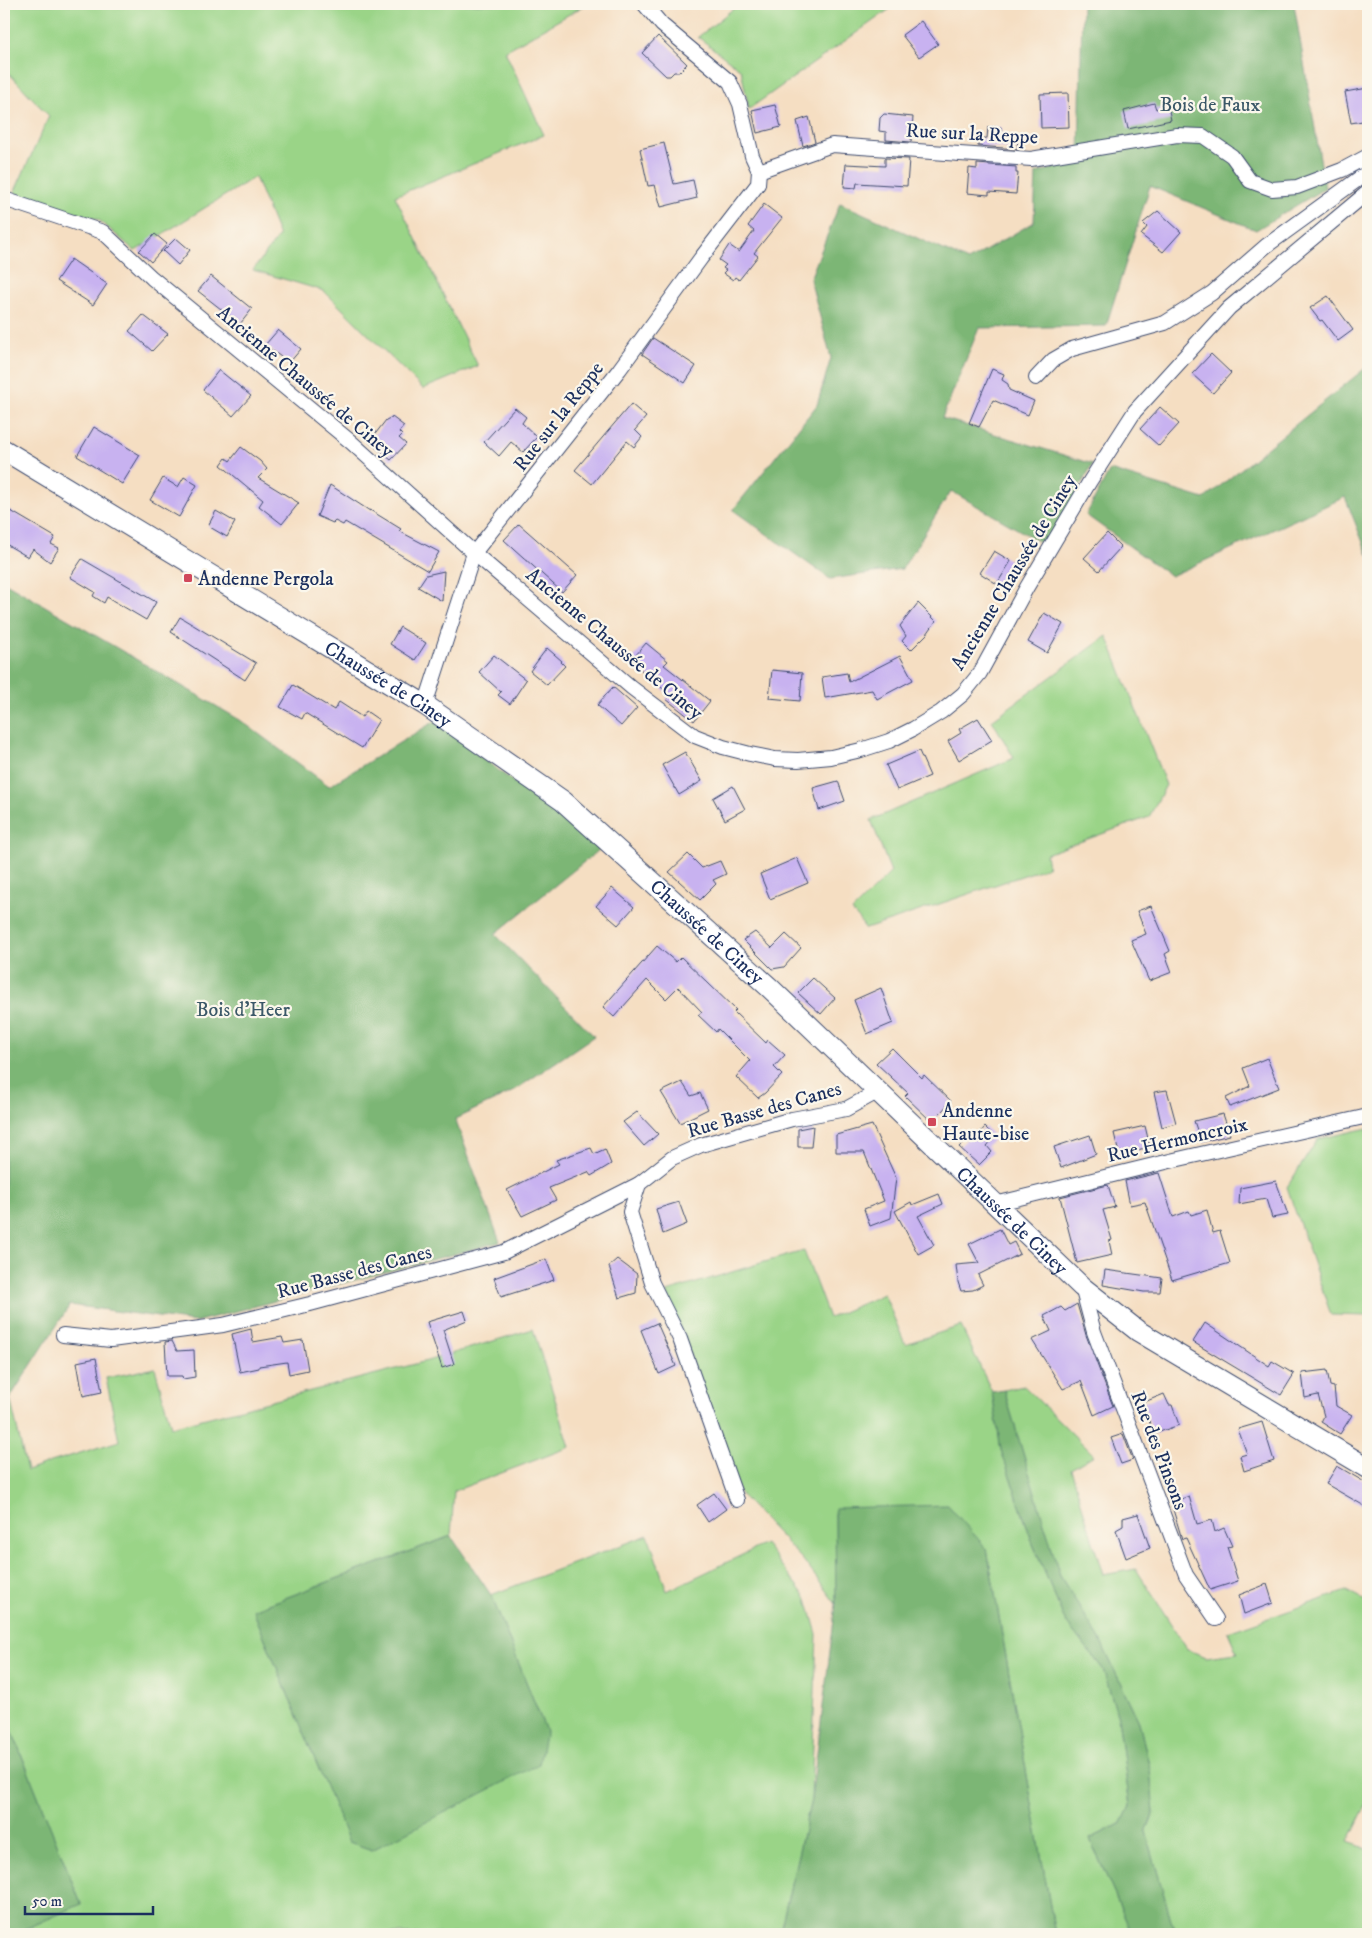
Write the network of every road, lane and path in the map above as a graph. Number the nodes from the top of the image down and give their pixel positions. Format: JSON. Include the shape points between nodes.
{"nodes":[{"id":1,"x":644,"y":4,"type":"edge"},
{"id":2,"x":1368,"y":156,"type":"edge"},
{"id":3,"x":759,"y":171,"type":"junction"},
{"id":4,"x":1368,"y":172,"type":"edge"},
{"id":5,"x":1368,"y":192,"type":"edge"},
{"id":6,"x":4,"y":198,"type":"edge"},
{"id":7,"x":1036,"y":378,"type":"dead end"},
{"id":8,"x":4,"y":450,"type":"edge"},
{"id":9,"x":474,"y":553,"type":"junction"},
{"id":10,"x":425,"y":705,"type":"junction"},
{"id":11,"x":877,"y":1092,"type":"junction"},
{"id":12,"x":1368,"y":1116,"type":"edge"},
{"id":13,"x":639,"y":1184,"type":"junction"},
{"id":14,"x":995,"y":1204,"type":"junction"},
{"id":15,"x":1082,"y":1287,"type":"junction"},
{"id":16,"x":64,"y":1335,"type":"dead end"},
{"id":17,"x":1368,"y":1468,"type":"edge"},
{"id":18,"x":737,"y":1500,"type":"dead end"},
{"id":19,"x":1216,"y":1619,"type":"dead end"}],
"edges":[{"from":1,"to":3,"type":"street","via":[[662,25],[730,82],[740,104],[752,156]]},
{"from":2,"to":3,"type":"street","name":"Rue sur la Reppe","via":[[1297,187],[1272,189],[1250,181],[1232,156],[1203,136],[1177,135],[1031,159],[832,145]]},
{"from":3,"to":9,"type":"street","name":"Rue sur la Reppe","via":[[758,184],[619,370]]},
{"from":4,"to":7,"type":"street","via":[[1266,246],[1212,292],[1165,322],[1072,349],[1053,360]]},
{"from":5,"to":9,"type":"street","name":"Ancienne Chaussée de Ciney","via":[[1229,308],[1135,411],[1027,587],[980,673],[963,694],[941,712],[888,741],[831,757],[798,760],[750,754],[695,736],[632,688]]},
{"from":6,"to":9,"type":"street","name":"Ancienne Chaussée de Ciney","via":[[103,232],[152,278],[351,442]]},
{"from":8,"to":10,"type":"main road","name":"Chaussée de Ciney"},
{"from":9,"to":10,"type":"street","name":"Rue sur la Reppe"},
{"from":10,"to":11,"type":"main road","name":"Chaussée de Ciney","via":[[563,801],[770,988]]},
{"from":11,"to":13,"type":"street","name":"Rue Basse des Canes","via":[[846,1109],[792,1119],[701,1145],[672,1158]]},
{"from":11,"to":14,"type":"main road","name":"Chaussée de Ciney"},
{"from":12,"to":14,"type":"street","name":"Rue Hermoncroix","via":[[1170,1160]]},
{"from":13,"to":16,"type":"street","name":"Rue Basse des Canes","via":[[504,1252],[310,1304],[223,1325],[111,1340]]},
{"from":13,"to":18,"type":"street","via":[[630,1212],[652,1284],[680,1339]]},
{"from":14,"to":15,"type":"main road","name":"Chaussée de Ciney"},
{"from":15,"to":17,"type":"main road","name":"Chaussée de Ciney","via":[[1138,1331]]},
{"from":15,"to":19,"type":"street","name":"Rue des Pinsons","via":[[1094,1332],[1186,1574]]}]}
